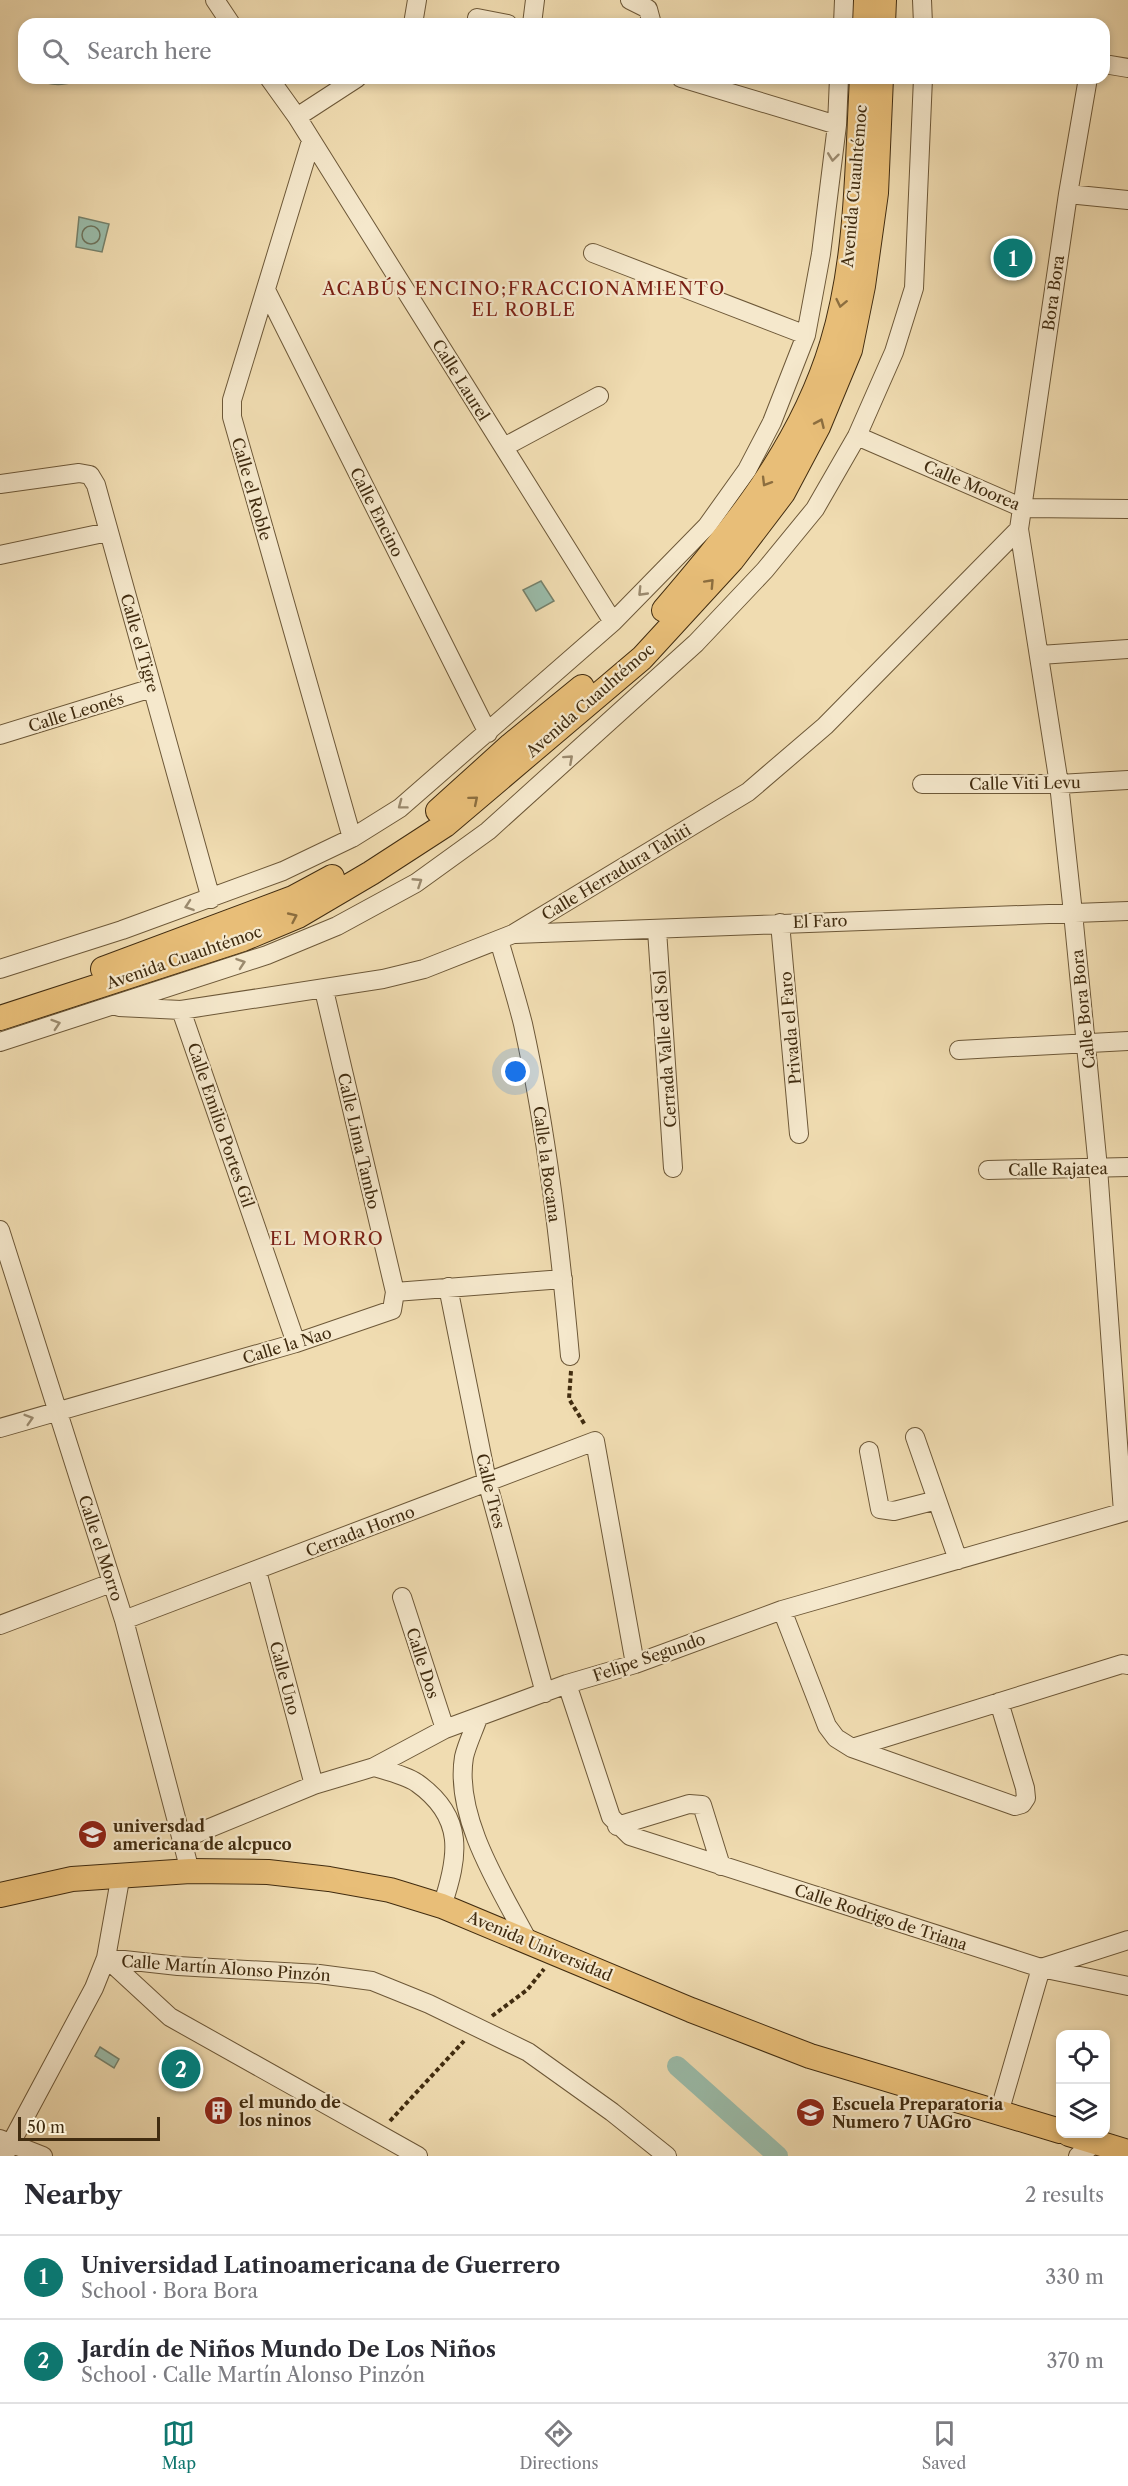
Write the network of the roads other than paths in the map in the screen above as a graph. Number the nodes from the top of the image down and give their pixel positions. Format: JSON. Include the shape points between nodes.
{"nodes":[{"id":1,"x":215,"y":0,"type":"edge"},
{"id":2,"x":417,"y":0,"type":"edge"},
{"id":3,"x":535,"y":0,"type":"edge"},
{"id":4,"x":630,"y":0,"type":"edge"},
{"id":5,"x":844,"y":0,"type":"edge"},
{"id":6,"x":866,"y":0,"type":"edge"},
{"id":7,"x":884,"y":0,"type":"edge"},
{"id":8,"x":922,"y":0,"type":"edge"},
{"id":9,"x":227,"y":18,"type":"edge"},
{"id":10,"x":414,"y":18,"type":"edge"},
{"id":11,"x":533,"y":18,"type":"edge"},
{"id":12,"x":650,"y":18,"type":"edge"},
{"id":13,"x":843,"y":18,"type":"edge"},
{"id":14,"x":865,"y":18,"type":"edge"},
{"id":15,"x":883,"y":18,"type":"edge"},
{"id":16,"x":923,"y":18,"type":"edge"},
{"id":17,"x":1110,"y":65,"type":"edge"},
{"id":18,"x":1128,"y":68,"type":"edge"},
{"id":19,"x":273,"y":84,"type":"edge"},
{"id":20,"x":348,"y":84,"type":"edge"},
{"id":21,"x":701,"y":84,"type":"edge"},
{"id":22,"x":839,"y":84,"type":"edge"},
{"id":23,"x":862,"y":84,"type":"edge"},
{"id":24,"x":881,"y":84,"type":"edge"},
{"id":25,"x":923,"y":84,"type":"edge"},
{"id":26,"x":1087,"y":84,"type":"edge"},
{"id":27,"x":297,"y":117,"type":"junction"},
{"id":28,"x":837,"y":125,"type":"junction"},
{"id":29,"x":311,"y":141,"type":"junction"},
{"id":30,"x":1068,"y":194,"type":"junction"},
{"id":31,"x":1128,"y":201,"type":"edge"},
{"id":32,"x":593,"y":254,"type":"dead end"},
{"id":33,"x":266,"y":290,"type":"junction"},
{"id":34,"x":806,"y":335,"type":"junction"},
{"id":35,"x":599,"y":396,"type":"dead end"},
{"id":36,"x":857,"y":436,"type":"junction"},
{"id":37,"x":504,"y":447,"type":"junction"},
{"id":38,"x":0,"y":483,"type":"edge"},
{"id":39,"x":1023,"y":508,"type":"junction"},
{"id":40,"x":1128,"y":509,"type":"edge"},
{"id":41,"x":1019,"y":529,"type":"junction"},
{"id":42,"x":108,"y":532,"type":"junction"},
{"id":43,"x":0,"y":555,"type":"edge"},
{"id":44,"x":613,"y":622,"type":"junction"},
{"id":45,"x":1128,"y":649,"type":"edge"},
{"id":46,"x":1040,"y":655,"type":"junction"},
{"id":47,"x":152,"y":688,"type":"junction"},
{"id":48,"x":488,"y":733,"type":"junction"},
{"id":49,"x":0,"y":735,"type":"edge"},
{"id":50,"x":1128,"y":780,"type":"edge"},
{"id":51,"x":922,"y":784,"type":"dead end"},
{"id":52,"x":1059,"y":784,"type":"junction"},
{"id":53,"x":352,"y":838,"type":"junction"},
{"id":54,"x":212,"y":899,"type":"junction"},
{"id":55,"x":1128,"y":911,"type":"edge"},
{"id":56,"x":1073,"y":913,"type":"junction"},
{"id":57,"x":780,"y":923,"type":"junction"},
{"id":58,"x":657,"y":930,"type":"junction"},
{"id":59,"x":506,"y":937,"type":"junction"},
{"id":60,"x":0,"y":969,"type":"edge"},
{"id":61,"x":324,"y":990,"type":"junction"},
{"id":62,"x":0,"y":1001,"type":"edge"},
{"id":63,"x":111,"y":1007,"type":"junction"},
{"id":64,"x":181,"y":1010,"type":"junction"},
{"id":65,"x":0,"y":1017,"type":"edge"},
{"id":66,"x":1128,"y":1041,"type":"edge"},
{"id":67,"x":0,"y":1042,"type":"edge"},
{"id":68,"x":1086,"y":1043,"type":"junction"},
{"id":69,"x":959,"y":1050,"type":"dead end"},
{"id":70,"x":799,"y":1134,"type":"dead end"},
{"id":71,"x":1128,"y":1167,"type":"edge"},
{"id":72,"x":673,"y":1168,"type":"dead end"},
{"id":73,"x":1098,"y":1168,"type":"junction"},
{"id":74,"x":988,"y":1170,"type":"dead end"},
{"id":75,"x":0,"y":1230,"type":"edge"},
{"id":76,"x":563,"y":1279,"type":"junction"},
{"id":77,"x":448,"y":1287,"type":"junction"},
{"id":78,"x":395,"y":1292,"type":"junction"},
{"id":79,"x":296,"y":1343,"type":"junction"},
{"id":80,"x":570,"y":1356,"type":"road end"},
{"id":81,"x":58,"y":1410,"type":"junction"},
{"id":82,"x":0,"y":1428,"type":"edge"},
{"id":83,"x":915,"y":1437,"type":"dead end"},
{"id":84,"x":869,"y":1451,"type":"dead end"},
{"id":85,"x":487,"y":1481,"type":"junction"},
{"id":86,"x":937,"y":1500,"type":"junction"},
{"id":87,"x":1126,"y":1512,"type":"edge"},
{"id":88,"x":958,"y":1560,"type":"junction"},
{"id":89,"x":256,"y":1571,"type":"junction"},
{"id":90,"x":111,"y":1583,"type":"junction"},
{"id":91,"x":402,"y":1597,"type":"dead end"},
{"id":92,"x":782,"y":1610,"type":"junction"},
{"id":93,"x":124,"y":1620,"type":"junction"},
{"id":94,"x":0,"y":1625,"type":"edge"},
{"id":95,"x":634,"y":1664,"type":"junction"},
{"id":96,"x":1128,"y":1665,"type":"edge"},
{"id":97,"x":567,"y":1684,"type":"junction"},
{"id":98,"x":545,"y":1693,"type":"junction"},
{"id":99,"x":999,"y":1702,"type":"junction"},
{"id":100,"x":478,"y":1718,"type":"junction"},
{"id":101,"x":445,"y":1729,"type":"junction"},
{"id":102,"x":852,"y":1748,"type":"junction"},
{"id":103,"x":374,"y":1767,"type":"junction"},
{"id":104,"x":314,"y":1785,"type":"junction"},
{"id":105,"x":468,"y":1814,"type":"junction"},
{"id":106,"x":450,"y":1819,"type":"junction"},
{"id":107,"x":617,"y":1826,"type":"junction"},
{"id":108,"x":183,"y":1839,"type":"junction"},
{"id":109,"x":721,"y":1866,"type":"junction"},
{"id":110,"x":190,"y":1870,"type":"junction"},
{"id":111,"x":121,"y":1874,"type":"junction"},
{"id":112,"x":0,"y":1895,"type":"edge"},
{"id":113,"x":442,"y":1906,"type":"junction"},
{"id":114,"x":527,"y":1939,"type":"junction"},
{"id":115,"x":1128,"y":1940,"type":"edge"},
{"id":116,"x":106,"y":1958,"type":"junction"},
{"id":117,"x":1041,"y":1968,"type":"junction"},
{"id":118,"x":1128,"y":1986,"type":"edge"},
{"id":119,"x":999,"y":2113,"type":"junction"},
{"id":120,"x":1056,"y":2130,"type":"edge"},
{"id":121,"x":1085,"y":2138,"type":"edge"},
{"id":122,"x":1097,"y":2142,"type":"junction"},
{"id":123,"x":6,"y":2146,"type":"edge"},
{"id":124,"x":1128,"y":2152,"type":"edge"},
{"id":125,"x":44,"y":2156,"type":"edge"},
{"id":126,"x":418,"y":2156,"type":"edge"},
{"id":127,"x":667,"y":2156,"type":"edge"},
{"id":128,"x":1078,"y":2156,"type":"edge"}],
"edges":[{"from":1,"to":9,"type":"street"},
{"from":2,"to":10,"type":"street"},
{"from":3,"to":11,"type":"street"},
{"from":4,"to":12,"type":"street","via":[[648,9]]},
{"from":5,"to":13,"type":"street"},
{"from":6,"to":14,"type":"main road"},
{"from":7,"to":15,"type":"main road"},
{"from":8,"to":16,"type":"street"},
{"from":17,"to":18,"type":"street"},
{"from":19,"to":27,"type":"street","name":"Calle Laurel"},
{"from":20,"to":27,"type":"street"},
{"from":21,"to":28,"type":"street"},
{"from":22,"to":28,"type":"street"},
{"from":23,"to":62,"type":"main road","name":"Avenida Cuauhtémoc","one_way":true,"via":[[856,194],[846,278],[832,344],[802,420],[763,487],[721,545],[632,647],[511,745],[435,813],[369,858],[293,898],[206,933]]},
{"from":65,"to":24,"type":"main road","name":"Avenida Cuauhtémoc","one_way":true,"via":[[243,939],[298,916],[445,825],[642,658],[732,560],[783,493],[818,427],[850,350],[863,286],[876,193]]},
{"from":25,"to":36,"type":"street","via":[[914,288],[894,352]]},
{"from":26,"to":30,"type":"street","name":"Bora Bora"},
{"from":27,"to":29,"type":"street","name":"Calle Laurel"},
{"from":28,"to":34,"type":"street","one_way":true,"via":[[821,254]]},
{"from":29,"to":33,"type":"street","name":"Calle el Roble"},
{"from":29,"to":37,"type":"street","name":"Calle Laurel"},
{"from":30,"to":31,"type":"street"},
{"from":30,"to":39,"type":"street","name":"Bora Bora"},
{"from":32,"to":34,"type":"street"},
{"from":33,"to":48,"type":"street","name":"Calle Encino"},
{"from":33,"to":53,"type":"street","name":"Calle el Roble","via":[[232,400],[232,417]]},
{"from":34,"to":44,"type":"street","one_way":true,"via":[[772,422],[747,470],[707,526]]},
{"from":35,"to":37,"type":"street"},
{"from":36,"to":39,"type":"street","name":"Calle Moorea"},
{"from":63,"to":36,"type":"street","one_way":true,"via":[[267,955],[337,926],[416,883],[488,831],[696,643],[765,570],[815,508]]},
{"from":37,"to":44,"type":"street","name":"Calle Laurel"},
{"from":38,"to":42,"type":"street","name":"Calle el Tigre","via":[[90,475],[96,484]]},
{"from":39,"to":40,"type":"street","name":"Calle Moorea"},
{"from":39,"to":41,"type":"street","name":"Calle Bora Bora"},
{"from":41,"to":46,"type":"street","name":"Calle Bora Bora"},
{"from":41,"to":59,"type":"street","name":"Calle Herradura Tahiti","via":[[825,726],[748,792]]},
{"from":42,"to":43,"type":"street"},
{"from":42,"to":47,"type":"street","name":"Calle el Tigre"},
{"from":44,"to":48,"type":"street"},
{"from":45,"to":46,"type":"street"},
{"from":46,"to":52,"type":"street","name":"Calle Bora Bora"},
{"from":47,"to":49,"type":"street","name":"Calle Leonés"},
{"from":47,"to":54,"type":"street","name":"Calle el Tigre"},
{"from":48,"to":53,"type":"street","one_way":true,"via":[[400,808]]},
{"from":50,"to":52,"type":"street","name":"Calle Viti Levu"},
{"from":51,"to":52,"type":"street","name":"Calle Viti Levu"},
{"from":52,"to":56,"type":"street","name":"Calle Bora Bora"},
{"from":53,"to":54,"type":"street"},
{"from":54,"to":60,"type":"street","one_way":true},
{"from":55,"to":56,"type":"street","name":"El Faro"},
{"from":56,"to":57,"type":"street","name":"El Faro"},
{"from":56,"to":68,"type":"street","name":"Calle Bora Bora"},
{"from":57,"to":58,"type":"street","name":"El Faro"},
{"from":57,"to":70,"type":"street","name":"Privada el Faro"},
{"from":58,"to":59,"type":"street","name":"El Faro"},
{"from":58,"to":72,"type":"street","name":"Cerrada Valle del Sol"},
{"from":59,"to":61,"type":"street","name":"Calle Herradura Tahiti","via":[[424,969]]},
{"from":59,"to":76,"type":"street","name":"Calle la Bocana","via":[[540,1114]]},
{"from":61,"to":64,"type":"street","name":"Calle Herradura Tahiti"},
{"from":61,"to":78,"type":"street","name":"Calle Lima Tambo"},
{"from":63,"to":64,"type":"street","name":"Calle Herradura Tahiti"},
{"from":67,"to":63,"type":"street","one_way":true},
{"from":64,"to":79,"type":"street","name":"Calle Emilio Portes Gil"},
{"from":66,"to":68,"type":"street"},
{"from":68,"to":69,"type":"street"},
{"from":68,"to":73,"type":"street","name":"Calle Bora Bora"},
{"from":71,"to":73,"type":"street","name":"Calle Rajatea"},
{"from":73,"to":74,"type":"street","name":"Calle Rajatea"},
{"from":73,"to":87,"type":"street","name":"Calle Bora Bora"},
{"from":75,"to":81,"type":"street","name":"Calle el Morro"},
{"from":76,"to":77,"type":"street"},
{"from":76,"to":80,"type":"street","name":"Calle la Bocana"},
{"from":77,"to":78,"type":"street"},
{"from":77,"to":85,"type":"street","name":"Calle Tres"},
{"from":78,"to":79,"type":"street","name":"Calle la Nao","via":[[392,1310]]},
{"from":79,"to":81,"type":"street","name":"Calle la Nao"},
{"from":82,"to":81,"type":"street","name":"Calle la Nao","one_way":true},
{"from":81,"to":90,"type":"street","name":"Calle el Morro"},
{"from":83,"to":86,"type":"street"},
{"from":84,"to":86,"type":"street","via":[[879,1509],[894,1511]]},
{"from":85,"to":89,"type":"street","name":"Cerrada Horno"},
{"from":85,"to":95,"type":"street","name":"Cerrada Horno","via":[[595,1441]]},
{"from":85,"to":98,"type":"street","name":"Calle Tres"},
{"from":86,"to":88,"type":"street"},
{"from":87,"to":88,"type":"street","name":"Felipe Segundo"},
{"from":88,"to":92,"type":"street","name":"Felipe Segundo"},
{"from":89,"to":93,"type":"street","name":"Cerrada Horno"},
{"from":89,"to":104,"type":"street","name":"Calle Uno"},
{"from":90,"to":93,"type":"street","name":"Calle el Morro"},
{"from":90,"to":94,"type":"street"},
{"from":91,"to":101,"type":"street","name":"Calle Dos"},
{"from":92,"to":95,"type":"street","name":"Felipe Segundo"},
{"from":92,"to":102,"type":"street","via":[[826,1726]]},
{"from":93,"to":108,"type":"street","name":"Calle el Morro"},
{"from":95,"to":97,"type":"street","name":"Felipe Segundo"},
{"from":96,"to":99,"type":"street"},
{"from":97,"to":98,"type":"street","name":"Felipe Segundo"},
{"from":97,"to":107,"type":"street"},
{"from":98,"to":100,"type":"street","name":"Felipe Segundo"},
{"from":99,"to":102,"type":"street"},
{"from":99,"to":102,"type":"street","via":[[1025,1788],[1022,1804],[1006,1804]]},
{"from":100,"to":101,"type":"street","name":"Felipe Segundo"},
{"from":100,"to":105,"type":"street","via":[[464,1757]]},
{"from":101,"to":103,"type":"street","name":"Felipe Segundo"},
{"from":103,"to":104,"type":"street","name":"Felipe Segundo"},
{"from":103,"to":106,"type":"street","via":[[416,1782]]},
{"from":104,"to":108,"type":"street","name":"Felipe Segundo"},
{"from":105,"to":106,"type":"street"},
{"from":105,"to":114,"type":"street"},
{"from":106,"to":113,"type":"street","via":[[456,1846],[454,1871]]},
{"from":107,"to":109,"type":"street","name":"Calle Rodrigo de Triana","via":[[630,1836]]},
{"from":107,"to":109,"type":"street","via":[[689,1803],[702,1805]]},
{"from":108,"to":110,"type":"street","name":"Calle el Morro"},
{"from":109,"to":117,"type":"street","name":"Calle Rodrigo de Triana"},
{"from":110,"to":111,"type":"main road","name":"Avenida Universidad"},
{"from":110,"to":113,"type":"main road","name":"Avenida Universidad","via":[[268,1872],[329,1879],[390,1890]]},
{"from":111,"to":112,"type":"main road","name":"Avenida Universidad","via":[[72,1879]]},
{"from":111,"to":116,"type":"street"},
{"from":113,"to":114,"type":"main road","name":"Avenida Universidad"},
{"from":114,"to":119,"type":"main road","name":"Avenida Universidad","via":[[810,2056]]},
{"from":115,"to":117,"type":"street"},
{"from":116,"to":123,"type":"street","via":[[94,1988]]},
{"from":116,"to":126,"type":"street","name":"Calle Martín Alonso Pinzón","via":[[170,2017]]},
{"from":116,"to":127,"type":"street","name":"Calle Martín Alonso Pinzón","via":[[372,1981],[528,2052]]},
{"from":117,"to":118,"type":"street","name":"Calle Rodrigo de Triana"},
{"from":117,"to":119,"type":"street"},
{"from":119,"to":120,"type":"main road","name":"Avenida Universidad"},
{"from":121,"to":122,"type":"main road"},
{"from":122,"to":124,"type":"main road"},
{"from":122,"to":128,"type":"street"},
{"from":123,"to":125,"type":"street"}]}
